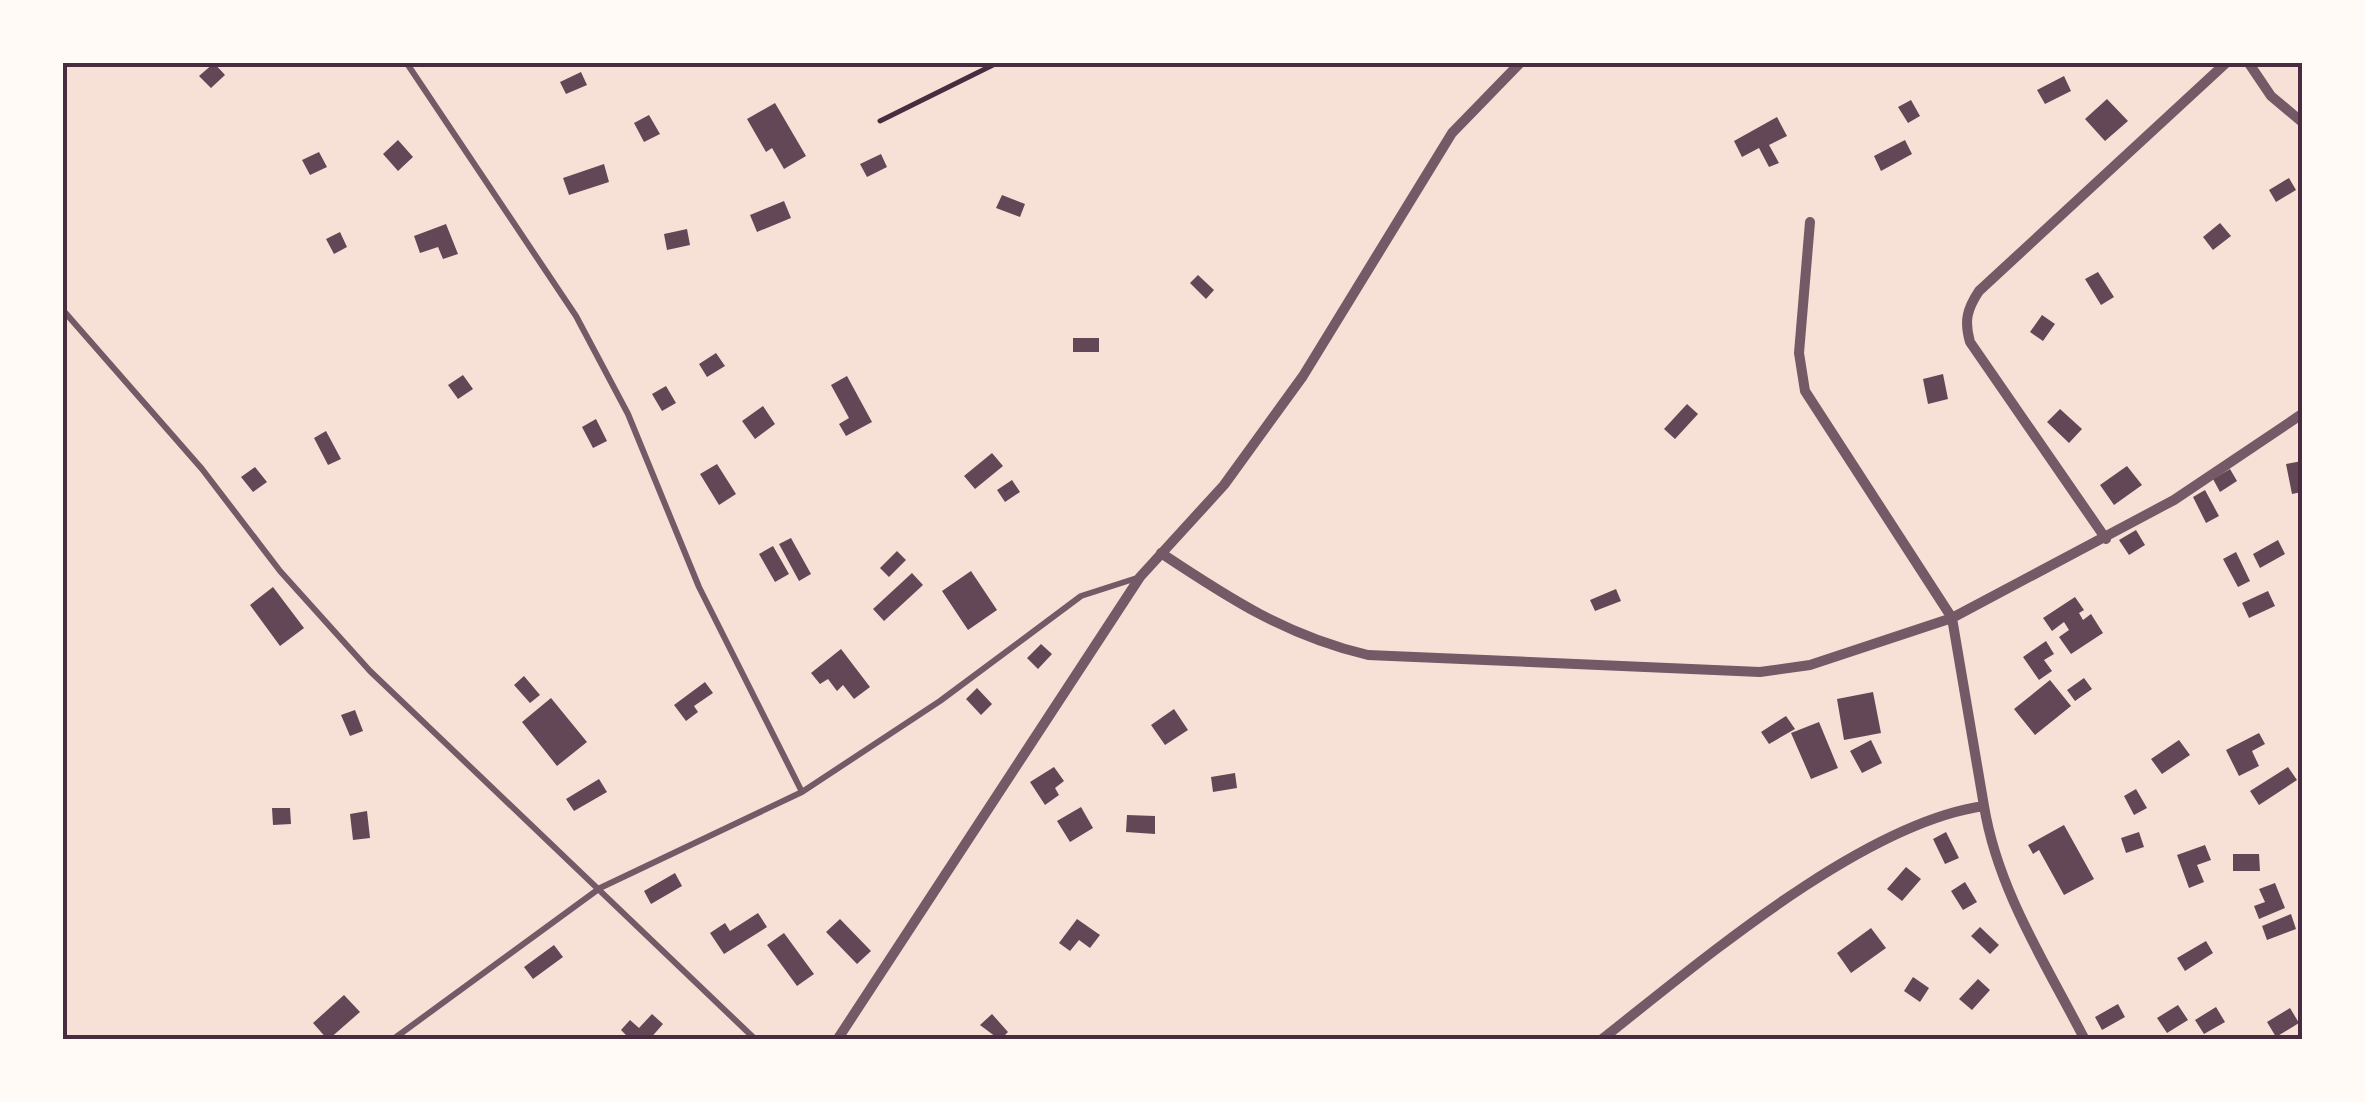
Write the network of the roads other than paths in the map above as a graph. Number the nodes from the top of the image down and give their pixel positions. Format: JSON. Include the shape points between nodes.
{"nodes":[{"id":1,"x":406,"y":62,"type":"edge"},
{"id":2,"x":1521,"y":62,"type":"edge"},
{"id":3,"x":2228,"y":62,"type":"edge"},
{"id":4,"x":2248,"y":62,"type":"edge"},
{"id":5,"x":2302,"y":122,"type":"edge"},
{"id":6,"x":1810,"y":222,"type":"dead end"},
{"id":7,"x":62,"y":309,"type":"edge"},
{"id":8,"x":2302,"y":414,"type":"edge"},
{"id":9,"x":2106,"y":539,"type":"junction"},
{"id":10,"x":1161,"y":554,"type":"junction"},
{"id":11,"x":1140,"y":577,"type":"junction"},
{"id":12,"x":1952,"y":618,"type":"junction"},
{"id":13,"x":802,"y":792,"type":"junction"},
{"id":14,"x":1984,"y":806,"type":"junction"},
{"id":15,"x":600,"y":888,"type":"junction"},
{"id":16,"x":392,"y":1040,"type":"edge"},
{"id":17,"x":756,"y":1040,"type":"edge"},
{"id":18,"x":837,"y":1040,"type":"edge"},
{"id":19,"x":1601,"y":1040,"type":"edge"},
{"id":20,"x":2085,"y":1040,"type":"edge"}],
"edges":[{"from":1,"to":13,"type":"lane","via":[[576,316],[628,414],[699,587]]},
{"from":2,"to":10,"type":"street","via":[[1452,132],[1303,376],[1224,485]]},
{"from":3,"to":9,"type":"street","via":[[1969,307],[1970,342]]},
{"from":4,"to":5,"type":"street","via":[[2271,96]]},
{"from":6,"to":12,"type":"street","via":[[1799,353],[1805,391]]},
{"from":7,"to":15,"type":"lane","via":[[370,671]]},
{"from":8,"to":9,"type":"street"},
{"from":9,"to":12,"type":"street"},
{"from":10,"to":11,"type":"street"},
{"from":10,"to":12,"type":"street","via":[[1316,643],[1368,655],[1760,672],[1810,665]]},
{"from":11,"to":13,"type":"lane","via":[[1081,596]]},
{"from":11,"to":18,"type":"street"},
{"from":12,"to":14,"type":"street"},
{"from":13,"to":15,"type":"lane"},
{"from":14,"to":19,"type":"street","via":[[1912,824],[1870,846],[1736,936]]},
{"from":14,"to":20,"type":"street","via":[[1991,848],[2011,898]]},
{"from":15,"to":16,"type":"lane"},
{"from":15,"to":17,"type":"lane"}]}
